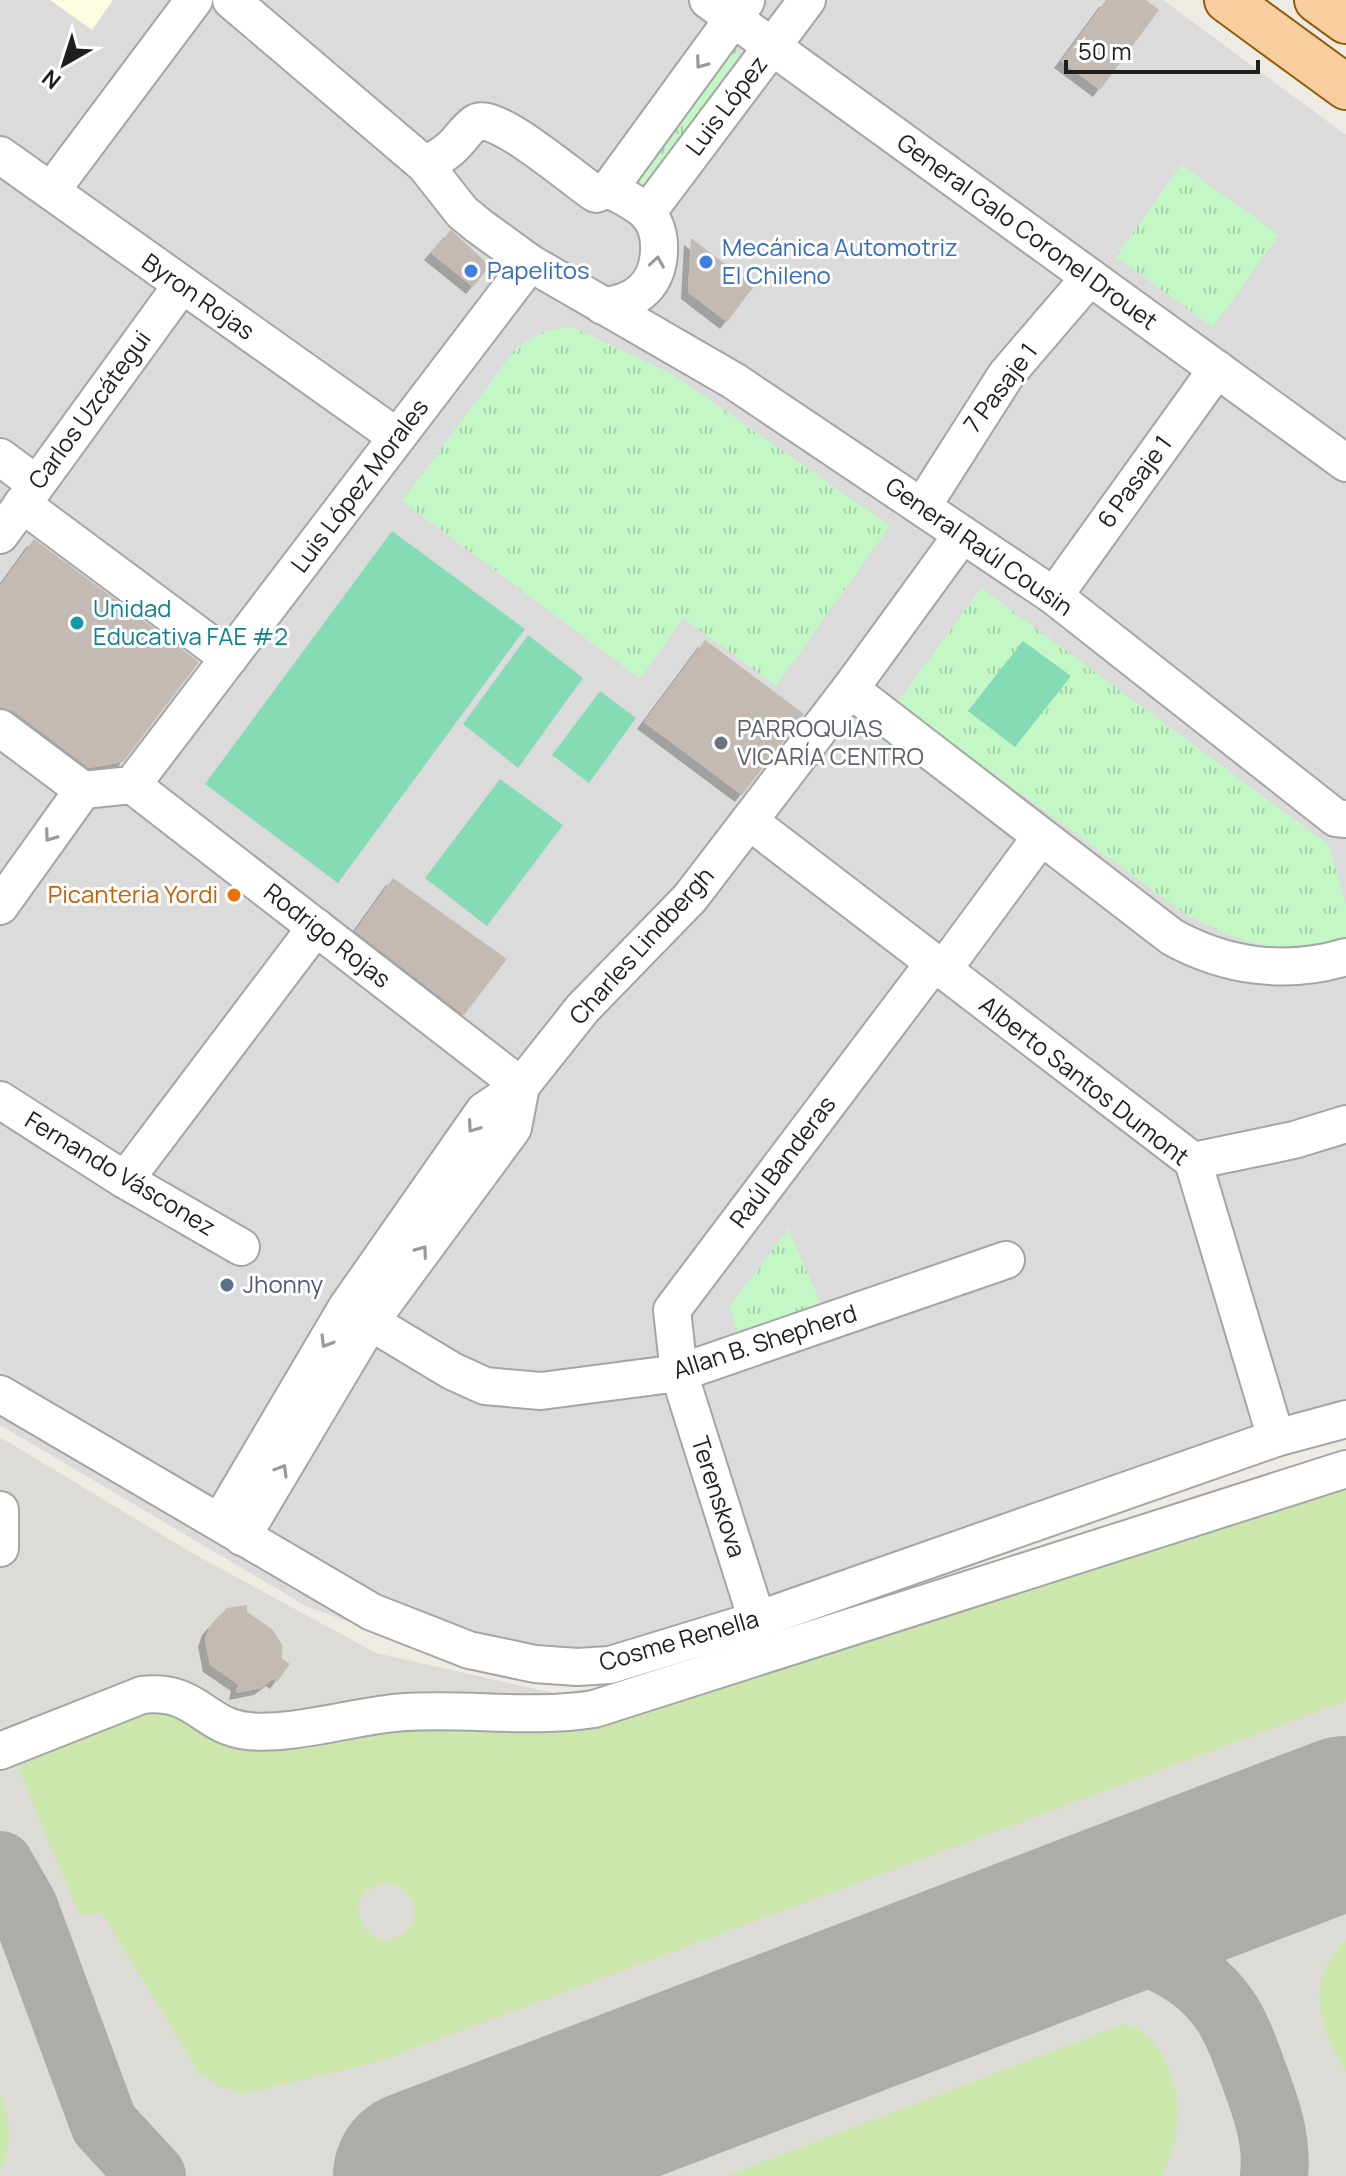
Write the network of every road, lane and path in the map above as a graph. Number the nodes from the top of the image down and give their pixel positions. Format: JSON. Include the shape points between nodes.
{"nodes":[{"id":1,"x":194,"y":0,"type":"edge"},
{"id":2,"x":231,"y":0,"type":"edge"},
{"id":3,"x":807,"y":0,"type":"edge"},
{"id":4,"x":1227,"y":0,"type":"edge"},
{"id":5,"x":1317,"y":0,"type":"edge"},
{"id":6,"x":730,"y":6,"type":"edge"},
{"id":7,"x":268,"y":11,"type":"edge"},
{"id":8,"x":1346,"y":21,"type":"edge"},
{"id":9,"x":772,"y":46,"type":"junction"},
{"id":10,"x":1346,"y":87,"type":"edge"},
{"id":11,"x":0,"y":155,"type":"edge"},
{"id":12,"x":425,"y":165,"type":"junction"},
{"id":13,"x":609,"y":189,"type":"junction"},
{"id":14,"x":51,"y":191,"type":"junction"},
{"id":15,"x":647,"y":213,"type":"junction"},
{"id":16,"x":530,"y":263,"type":"junction"},
{"id":17,"x":1090,"y":277,"type":"junction"},
{"id":18,"x":181,"y":286,"type":"junction"},
{"id":19,"x":603,"y":306,"type":"junction"},
{"id":20,"x":1217,"y":369,"type":"junction"},
{"id":21,"x":397,"y":437,"type":"junction"},
{"id":22,"x":0,"y":457,"type":"edge"},
{"id":23,"x":1346,"y":463,"type":"edge"},
{"id":24,"x":29,"y":494,"type":"junction"},
{"id":25,"x":922,"y":507,"type":"junction"},
{"id":26,"x":0,"y":535,"type":"edge"},
{"id":27,"x":962,"y":535,"type":"junction"},
{"id":28,"x":1054,"y":596,"type":"junction"},
{"id":29,"x":229,"y":658,"type":"junction"},
{"id":30,"x":850,"y":689,"type":"junction"},
{"id":31,"x":0,"y":728,"type":"edge"},
{"id":32,"x":132,"y":785,"type":"junction"},
{"id":33,"x":83,"y":790,"type":"junction"},
{"id":34,"x":1341,"y":818,"type":"edge"},
{"id":35,"x":749,"y":821,"type":"junction"},
{"id":36,"x":1040,"y":838,"type":"junction"},
{"id":37,"x":0,"y":906,"type":"edge"},
{"id":38,"x":316,"y":927,"type":"junction"},
{"id":39,"x":1346,"y":957,"type":"edge"},
{"id":40,"x":937,"y":967,"type":"junction"},
{"id":41,"x":521,"y":1086,"type":"junction"},
{"id":42,"x":0,"y":1100,"type":"edge"},
{"id":43,"x":1346,"y":1124,"type":"edge"},
{"id":44,"x":1193,"y":1161,"type":"junction"},
{"id":45,"x":125,"y":1180,"type":"junction"},
{"id":46,"x":241,"y":1247,"type":"dead end"},
{"id":47,"x":1006,"y":1260,"type":"dead end"},
{"id":48,"x":358,"y":1315,"type":"junction"},
{"id":49,"x":679,"y":1373,"type":"junction"},
{"id":50,"x":0,"y":1394,"type":"edge"},
{"id":51,"x":1346,"y":1419,"type":"edge"},
{"id":52,"x":1276,"y":1438,"type":"junction"},
{"id":53,"x":1346,"y":1469,"type":"edge"},
{"id":54,"x":0,"y":1510,"type":"edge"},
{"id":55,"x":231,"y":1529,"type":"junction"},
{"id":56,"x":0,"y":1548,"type":"edge"},
{"id":57,"x":757,"y":1620,"type":"junction"},
{"id":58,"x":0,"y":1751,"type":"edge"}],
"edges":[{"from":1,"to":14,"type":"street"},
{"from":2,"to":7,"type":"street","name":"General Raúl Cousin"},
{"from":3,"to":9,"type":"street","name":"Luis López"},
{"from":4,"to":10,"type":"main road"},
{"from":5,"to":8,"type":"main road"},
{"from":6,"to":9,"type":"street","name":"General Galo Coronel Drouet"},
{"from":6,"to":13,"type":"street","name":"Luis López","one_way":true},
{"from":7,"to":12,"type":"street","name":"General Raúl Cousin"},
{"from":9,"to":15,"type":"street","name":"Luis López"},
{"from":9,"to":17,"type":"street","name":"General Galo Coronel Drouet"},
{"from":11,"to":14,"type":"street","name":"Byron Rojas"},
{"from":12,"to":13,"type":"street","via":[[451,148],[474,123],[487,120],[509,128],[596,194]]},
{"from":12,"to":16,"type":"street","name":"General Raúl Cousin","via":[[462,212]]},
{"from":13,"to":15,"type":"street"},
{"from":14,"to":18,"type":"street","name":"Byron Rojas"},
{"from":19,"to":15,"type":"street","one_way":true,"via":[[624,304],[651,283],[659,264],[659,243]]},
{"from":16,"to":19,"type":"street","name":"General Raúl Cousin"},
{"from":16,"to":21,"type":"street","name":"Luis López Morales"},
{"from":17,"to":20,"type":"street","name":"General Galo Coronel Drouet"},
{"from":17,"to":25,"type":"street","name":"7 Pasaje 1","via":[[1006,375]]},
{"from":18,"to":21,"type":"street","name":"Byron Rojas"},
{"from":18,"to":24,"type":"street","name":"Carlos Uzcátegui"},
{"from":19,"to":25,"type":"street","name":"General Raúl Cousin","via":[[734,381]]},
{"from":20,"to":23,"type":"street","name":"General Galo Coronel Drouet"},
{"from":20,"to":28,"type":"street","name":"6 Pasaje 1"},
{"from":21,"to":29,"type":"street","name":"Luis López Morales"},
{"from":22,"to":24,"type":"street"},
{"from":24,"to":26,"type":"street","name":"Carlos Uzcátegui"},
{"from":24,"to":29,"type":"street"},
{"from":25,"to":27,"type":"street","name":"General Raúl Cousin"},
{"from":27,"to":28,"type":"street","name":"General Raúl Cousin"},
{"from":27,"to":30,"type":"street","name":"Charles Lindbergh"},
{"from":28,"to":34,"type":"street","name":"General Raúl Cousin"},
{"from":29,"to":32,"type":"street","name":"Luis López Morales"},
{"from":30,"to":35,"type":"street","name":"Charles Lindbergh"},
{"from":30,"to":36,"type":"street"},
{"from":31,"to":33,"type":"street"},
{"from":32,"to":33,"type":"street"},
{"from":32,"to":38,"type":"street","name":"Rodrigo Rojas"},
{"from":33,"to":37,"type":"street","one_way":true},
{"from":35,"to":40,"type":"street","name":"Alberto Santos Dumont"},
{"from":35,"to":41,"type":"street","name":"Charles Lindbergh","via":[[690,898],[583,1008]]},
{"from":36,"to":39,"type":"street","via":[[1195,949],[1260,967],[1297,967]]},
{"from":36,"to":40,"type":"street","name":"Raúl Banderas"},
{"from":38,"to":41,"type":"street","name":"Rodrigo Rojas"},
{"from":38,"to":45,"type":"street"},
{"from":40,"to":44,"type":"street","name":"Alberto Santos Dumont"},
{"from":40,"to":49,"type":"street","name":"Raúl Banderas","via":[[672,1310]]},
{"from":41,"to":48,"type":"street","name":"Charles Lindbergh","via":[[513,1128]]},
{"from":42,"to":45,"type":"street","name":"Fernando Vásconez"},
{"from":43,"to":44,"type":"street"},
{"from":44,"to":52,"type":"street","name":"Alberto Santos Dumont"},
{"from":45,"to":46,"type":"street","name":"Fernando Vásconez"},
{"from":47,"to":49,"type":"street","name":"Allan B. Shepherd"},
{"from":48,"to":49,"type":"street","name":"Allan B. Shepherd","via":[[452,1371],[512,1391]]},
{"from":48,"to":55,"type":"street","name":"Charles Lindbergh"},
{"from":49,"to":57,"type":"street","name":"Terenskova"},
{"from":50,"to":55,"type":"street","name":"Cosme Renella"},
{"from":51,"to":52,"type":"street","name":"Cosme Renella"},
{"from":52,"to":57,"type":"street","name":"Cosme Renella"},
{"from":53,"to":58,"type":"street","via":[[594,1709],[538,1716],[407,1712],[249,1731],[217,1722],[187,1699],[160,1693],[142,1695]]},
{"from":54,"to":56,"type":"street"},
{"from":55,"to":57,"type":"street","name":"Cosme Renella","via":[[372,1612],[422,1635],[535,1664],[610,1665]]}]}
